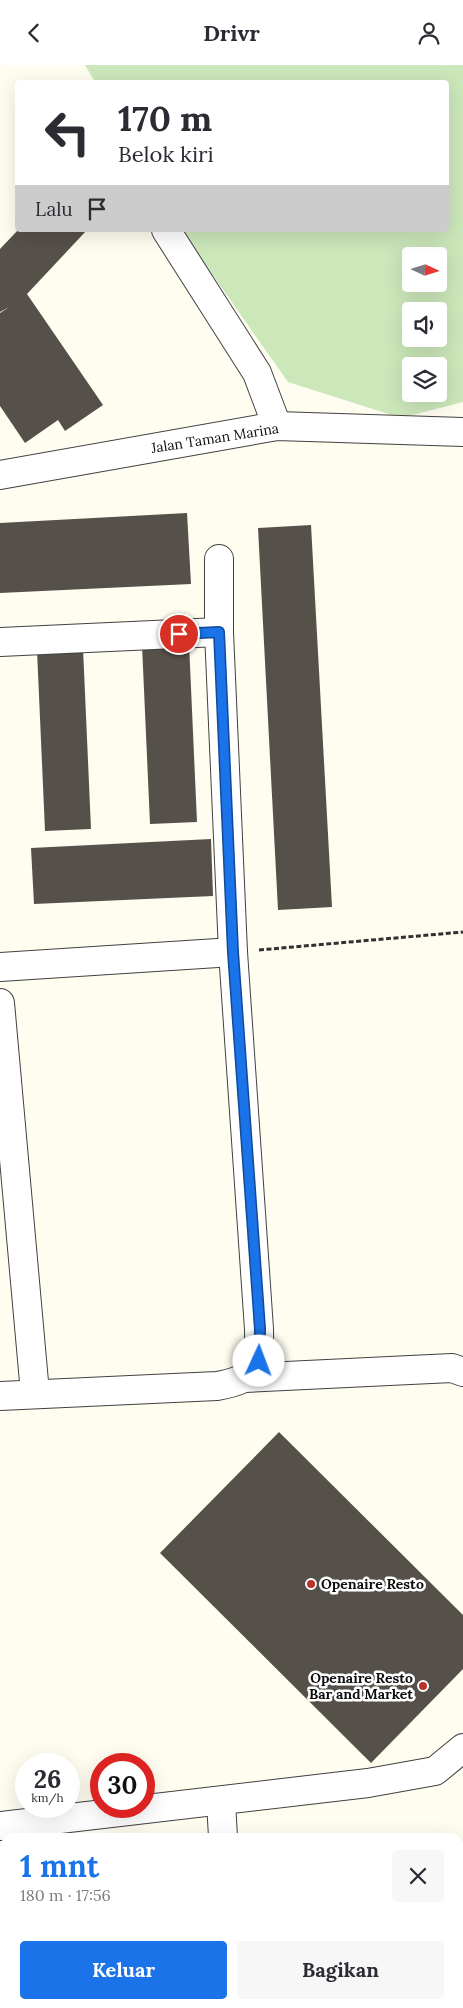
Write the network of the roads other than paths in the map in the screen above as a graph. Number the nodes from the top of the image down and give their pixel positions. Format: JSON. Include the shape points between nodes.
{"nodes":[{"id":1,"x":167,"y":232,"type":"edge"},
{"id":2,"x":277,"y":426,"type":"junction"},
{"id":3,"x":463,"y":432,"type":"edge"},
{"id":4,"x":0,"y":475,"type":"edge"},
{"id":5,"x":218,"y":559,"type":"dead end"},
{"id":6,"x":219,"y":632,"type":"junction"},
{"id":7,"x":0,"y":642,"type":"edge"},
{"id":8,"x":233,"y":952,"type":"junction"},
{"id":9,"x":0,"y":967,"type":"edge"},
{"id":10,"x":0,"y":1003,"type":"edge"},
{"id":11,"x":463,"y":1372,"type":"edge"},
{"id":12,"x":245,"y":1378,"type":"junction"},
{"id":13,"x":35,"y":1393,"type":"junction"},
{"id":14,"x":0,"y":1396,"type":"edge"},
{"id":15,"x":463,"y":1748,"type":"edge"},
{"id":16,"x":221,"y":1801,"type":"junction"},
{"id":17,"x":0,"y":1826,"type":"edge"},
{"id":18,"x":223,"y":1833,"type":"edge"}],
"edges":[{"from":1,"to":2,"type":"street","via":[[258,373]]},
{"from":2,"to":3,"type":"street","name":"Jalan Taman Marina"},
{"from":2,"to":4,"type":"street","name":"Jalan Taman Marina"},
{"from":5,"to":6,"type":"street"},
{"from":6,"to":7,"type":"street"},
{"from":6,"to":8,"type":"street"},
{"from":8,"to":9,"type":"street"},
{"from":8,"to":12,"type":"street","via":[[260,1329],[259,1361],[255,1371]]},
{"from":10,"to":13,"type":"street"},
{"from":11,"to":12,"type":"street","via":[[452,1368]]},
{"from":12,"to":13,"type":"street","via":[[217,1386]]},
{"from":13,"to":14,"type":"street"},
{"from":15,"to":16,"type":"street","via":[[434,1771],[368,1783]]},
{"from":16,"to":17,"type":"street"},
{"from":16,"to":18,"type":"street"}]}
